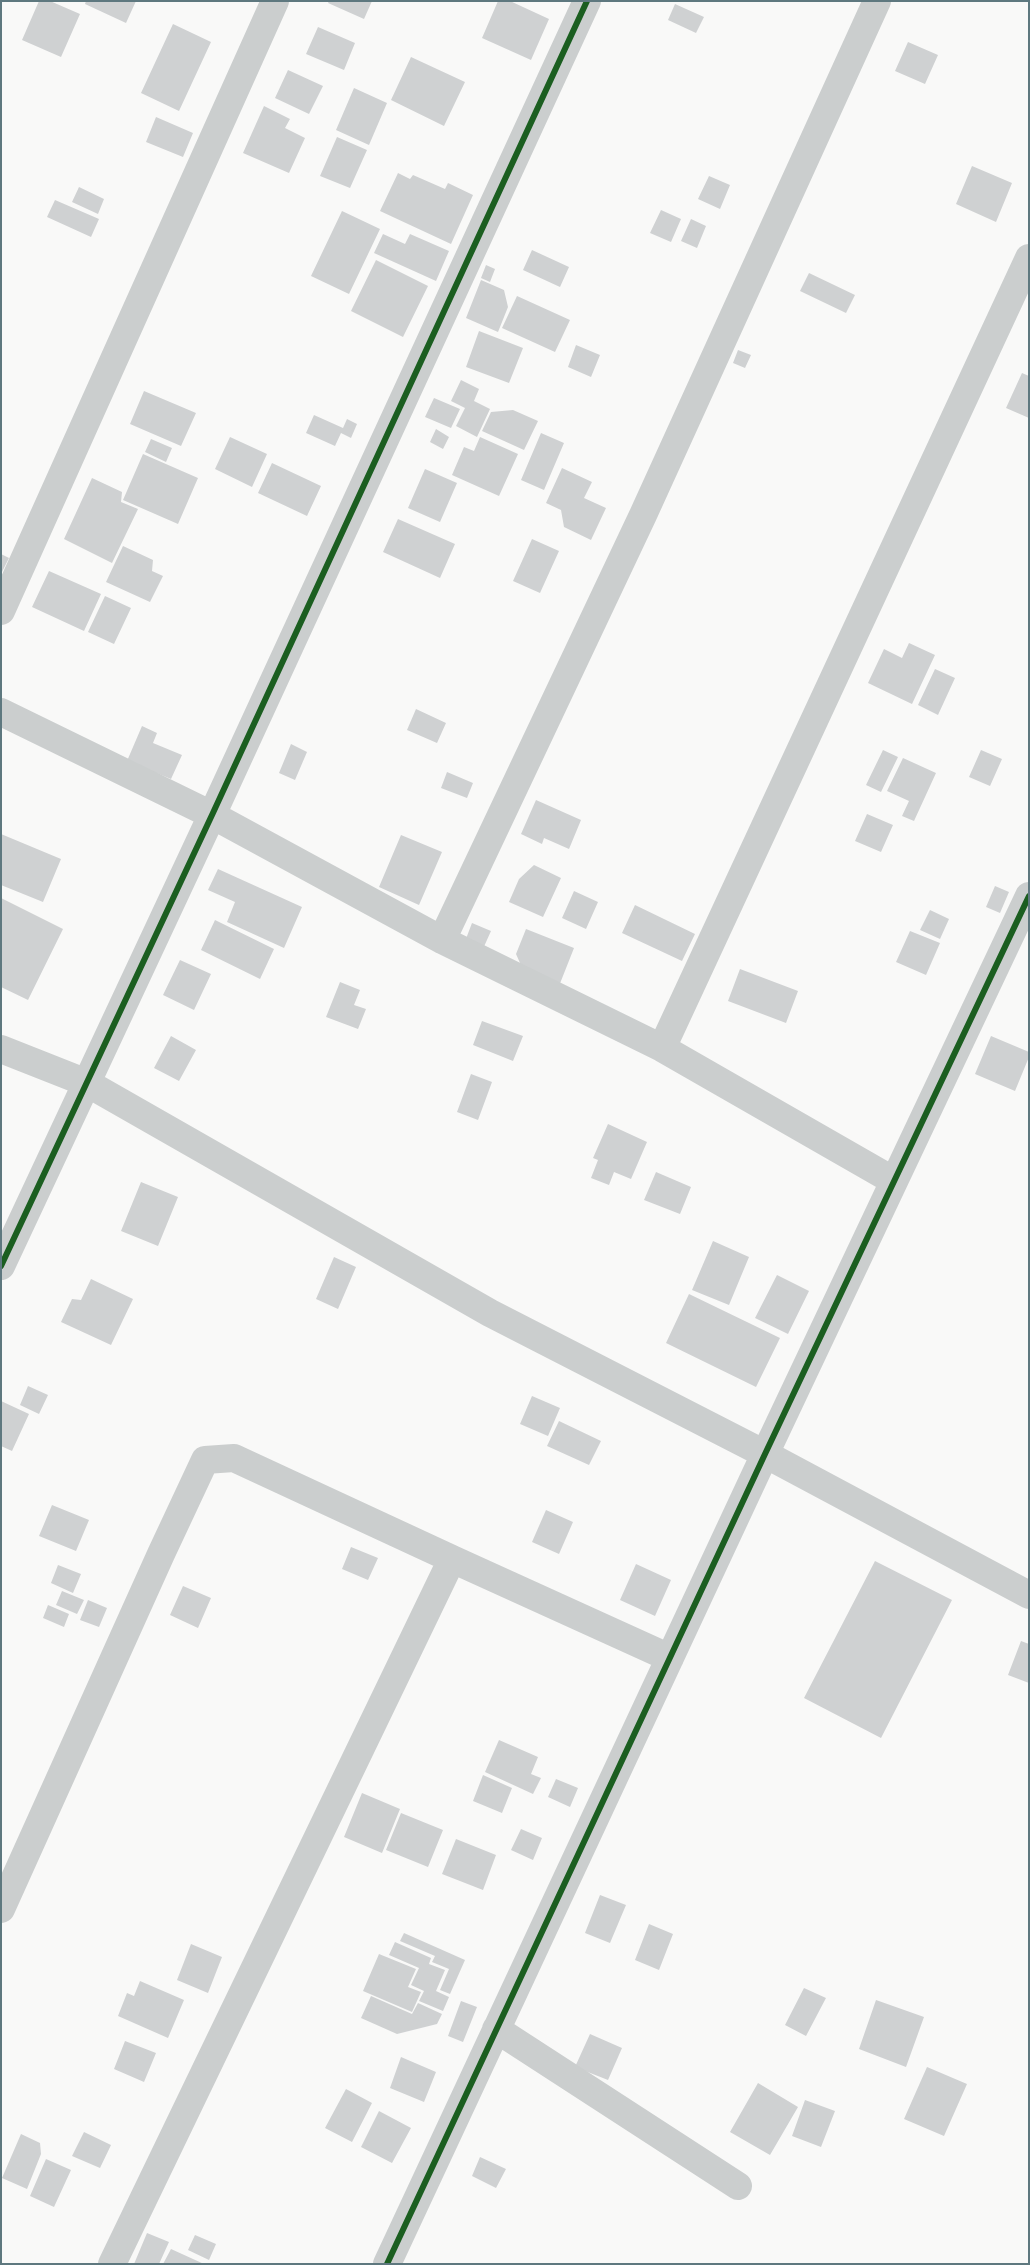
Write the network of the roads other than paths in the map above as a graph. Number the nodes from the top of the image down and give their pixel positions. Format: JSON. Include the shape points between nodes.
{"nodes":[{"id":1,"x":275,"y":1,"type":"edge"},
{"id":2,"x":587,"y":1,"type":"edge"},
{"id":3,"x":877,"y":1,"type":"edge"},
{"id":4,"x":1029,"y":258,"type":"edge"},
{"id":5,"x":1,"y":611,"type":"edge"},
{"id":6,"x":1,"y":712,"type":"edge"},
{"id":7,"x":212,"y":815,"type":"junction"},
{"id":8,"x":1029,"y":896,"type":"edge"},
{"id":9,"x":442,"y":940,"type":"junction"},
{"id":10,"x":662,"y":1048,"type":"junction"},
{"id":11,"x":1,"y":1050,"type":"edge"},
{"id":12,"x":87,"y":1083,"type":"junction"},
{"id":13,"x":894,"y":1181,"type":"junction"},
{"id":14,"x":1,"y":1266,"type":"edge"},
{"id":15,"x":765,"y":1454,"type":"junction"},
{"id":16,"x":452,"y":1559,"type":"junction"},
{"id":17,"x":1029,"y":1595,"type":"edge"},
{"id":18,"x":670,"y":1658,"type":"junction"},
{"id":19,"x":1,"y":1909,"type":"edge"},
{"id":20,"x":496,"y":2029,"type":"junction"},
{"id":21,"x":738,"y":2186,"type":"dead end"},
{"id":22,"x":112,"y":2264,"type":"edge"},
{"id":23,"x":387,"y":2264,"type":"edge"}],
"edges":[{"from":1,"to":5,"type":"street"},
{"from":2,"to":7,"type":"street"},
{"from":3,"to":9,"type":"street","via":[[643,515]]},
{"from":4,"to":10,"type":"street"},
{"from":6,"to":7,"type":"street"},
{"from":7,"to":9,"type":"street"},
{"from":7,"to":12,"type":"street"},
{"from":8,"to":13,"type":"street"},
{"from":9,"to":10,"type":"street"},
{"from":10,"to":13,"type":"street"},
{"from":11,"to":12,"type":"street"},
{"from":12,"to":14,"type":"street"},
{"from":12,"to":15,"type":"street","via":[[490,1313]]},
{"from":13,"to":15,"type":"street"},
{"from":15,"to":17,"type":"street"},
{"from":15,"to":18,"type":"street"},
{"from":16,"to":18,"type":"street"},
{"from":16,"to":19,"type":"street","via":[[234,1458],[205,1460]]},
{"from":16,"to":22,"type":"street"},
{"from":18,"to":20,"type":"street"},
{"from":20,"to":21,"type":"street"},
{"from":20,"to":23,"type":"street"}]}
